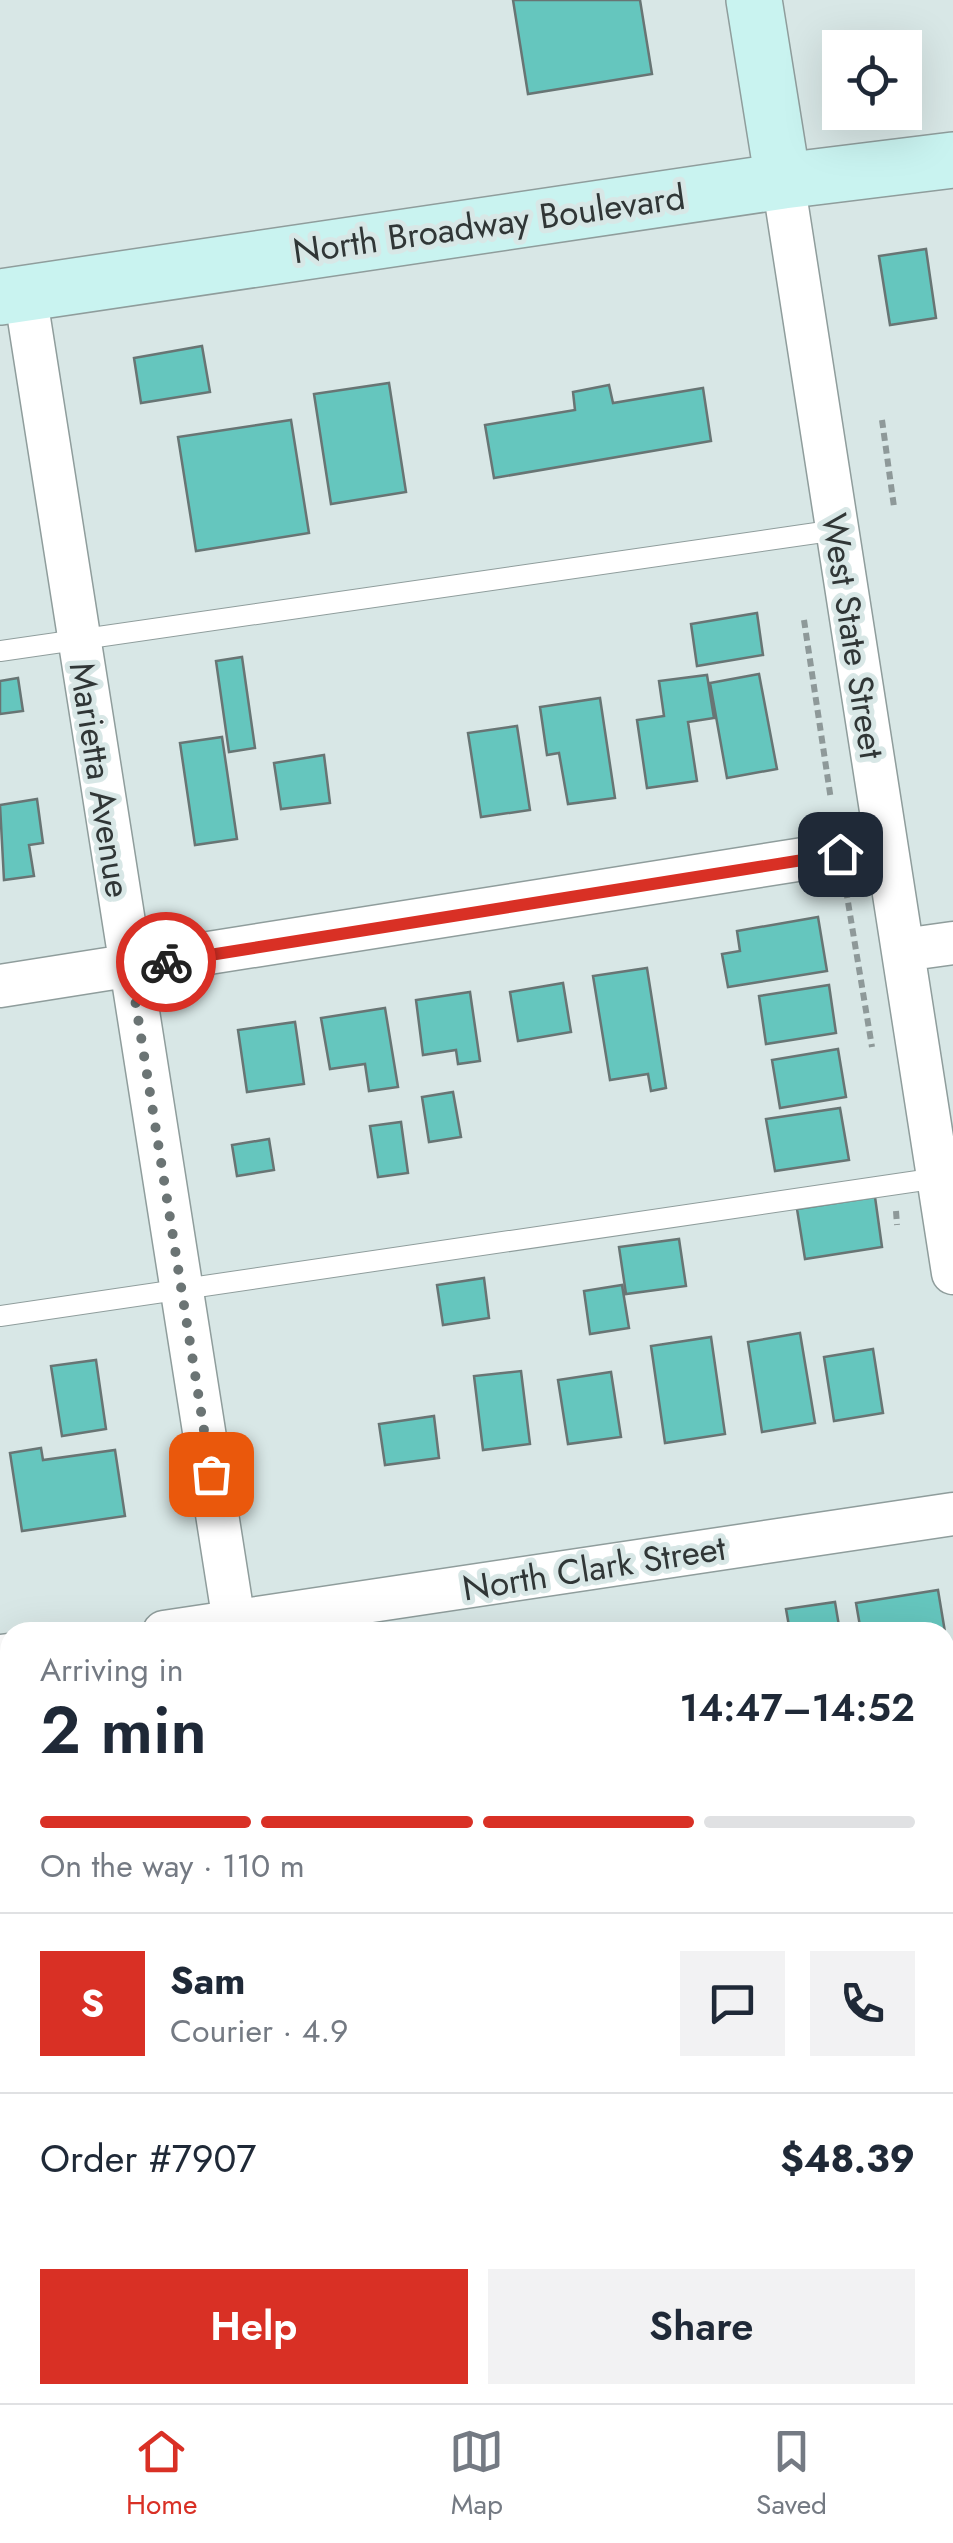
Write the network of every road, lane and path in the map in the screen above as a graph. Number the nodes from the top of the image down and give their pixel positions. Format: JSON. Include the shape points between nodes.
{"nodes":[{"id":1,"x":754,"y":0,"type":"edge"},
{"id":2,"x":953,"y":160,"type":"edge"},
{"id":3,"x":783,"y":180,"type":"junction"},
{"id":4,"x":12,"y":295,"type":"edge"},
{"id":5,"x":882,"y":420,"type":"dead end"},
{"id":6,"x":894,"y":507,"type":"dead end"},
{"id":7,"x":837,"y":530,"type":"junction"},
{"id":8,"x":804,"y":620,"type":"dead end"},
{"id":9,"x":78,"y":640,"type":"junction"},
{"id":10,"x":0,"y":651,"type":"edge"},
{"id":11,"x":831,"y":800,"type":"dead end"},
{"id":12,"x":886,"y":846,"type":"junction"},
{"id":13,"x":840,"y":854,"type":"junction"},
{"id":14,"x":953,"y":943,"type":"edge"},
{"id":15,"x":902,"y":950,"type":"junction"},
{"id":16,"x":130,"y":968,"type":"junction"},
{"id":17,"x":0,"y":986,"type":"edge"},
{"id":18,"x":872,"y":1047,"type":"dead end"},
{"id":19,"x":938,"y":1178,"type":"junction"},
{"id":20,"x":953,"y":1272,"type":"edge"},
{"id":21,"x":181,"y":1289,"type":"junction"},
{"id":22,"x":0,"y":1316,"type":"edge"},
{"id":23,"x":953,"y":1514,"type":"edge"},
{"id":24,"x":234,"y":1622,"type":"joint"}],
"edges":[{"from":1,"to":3,"type":"main road","name":"West State Street"},
{"from":2,"to":3,"type":"main road","name":"North Broadway Boulevard"},
{"from":3,"to":4,"type":"main road","name":"North Broadway Boulevard"},
{"from":3,"to":7,"type":"street","name":"West State Street"},
{"from":4,"to":9,"type":"street","name":"Marietta Avenue"},
{"from":5,"to":6,"type":"path"},
{"from":7,"to":9,"type":"lane"},
{"from":7,"to":12,"type":"street","name":"West State Street"},
{"from":8,"to":11,"type":"path"},
{"from":9,"to":10,"type":"lane"},
{"from":9,"to":16,"type":"street","name":"Marietta Avenue"},
{"from":12,"to":13,"type":"street"},
{"from":12,"to":15,"type":"street","name":"West State Street"},
{"from":13,"to":16,"type":"street"},
{"from":13,"to":18,"type":"path"},
{"from":14,"to":15,"type":"street"},
{"from":15,"to":19,"type":"street","name":"West State Street"},
{"from":16,"to":17,"type":"street"},
{"from":16,"to":21,"type":"street","name":"Marietta Avenue"},
{"from":19,"to":20,"type":"street","name":"West State Street"},
{"from":19,"to":21,"type":"lane"},
{"from":21,"to":22,"type":"lane"},
{"from":21,"to":24,"type":"street","name":"Marietta Avenue"},
{"from":23,"to":24,"type":"street","name":"North Clark Street"}]}
